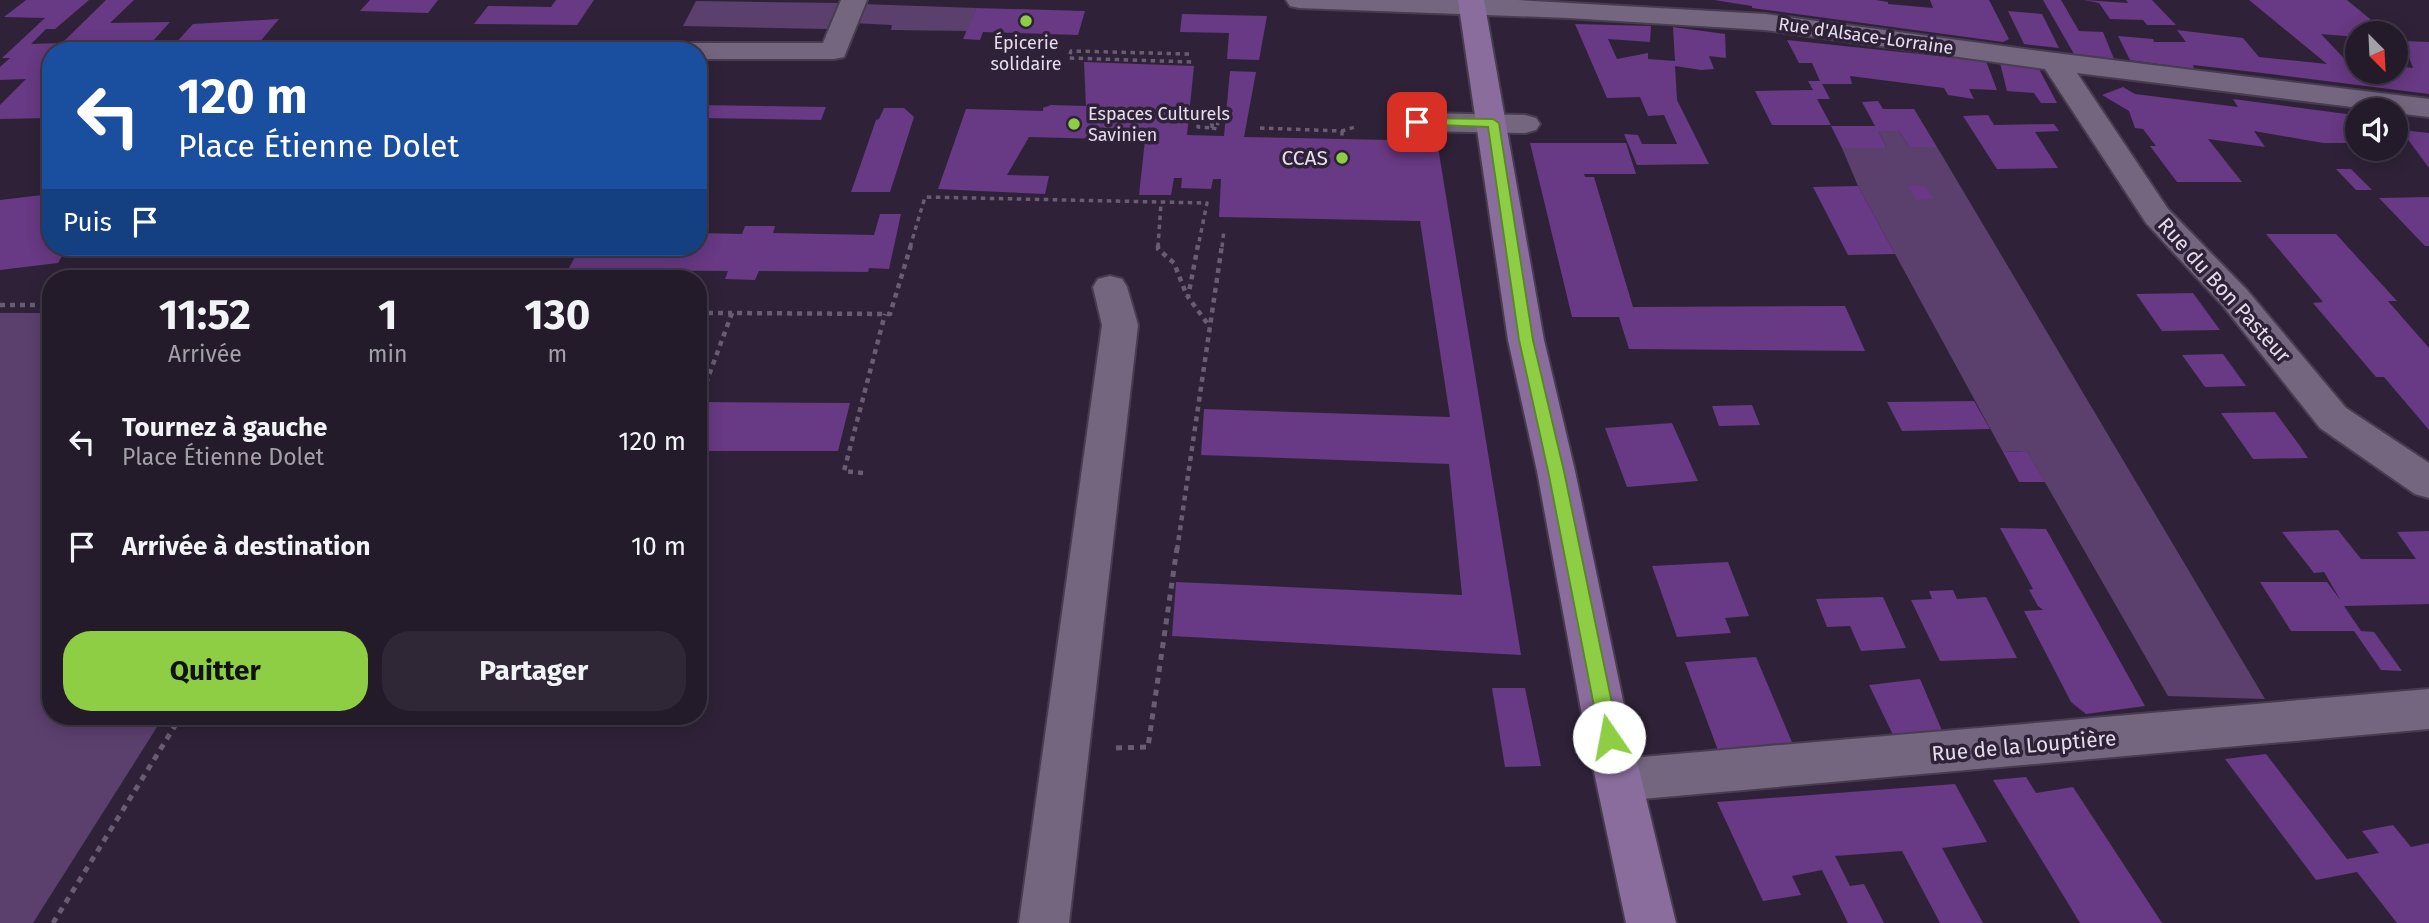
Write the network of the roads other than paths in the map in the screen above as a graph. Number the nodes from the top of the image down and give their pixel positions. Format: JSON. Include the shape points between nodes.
{"nodes":[{"id":1,"x":854,"y":0,"type":"edge"},
{"id":2,"x":1471,"y":3,"type":"edge"},
{"id":3,"x":1303,"y":6,"type":"edge"},
{"id":4,"x":707,"y":51,"type":"edge"},
{"id":5,"x":2055,"y":62,"type":"junction"},
{"id":6,"x":2429,"y":108,"type":"edge"},
{"id":7,"x":1417,"y":122,"type":"dead end"},
{"id":8,"x":1509,"y":124,"type":"junction"},
{"id":9,"x":1110,"y":287,"type":"dead end"},
{"id":10,"x":2429,"y":483,"type":"edge"},
{"id":11,"x":2429,"y":709,"type":"edge"},
{"id":12,"x":1619,"y":780,"type":"junction"},
{"id":13,"x":1044,"y":923,"type":"edge"},
{"id":14,"x":1651,"y":923,"type":"edge"}],
"edges":[{"from":1,"to":4,"type":"street","via":[[834,51]]},
{"from":2,"to":3,"type":"street","name":"Rue d'Alsace-Lorraine"},
{"from":2,"to":5,"type":"street","name":"Rue d'Alsace-Lorraine","via":[[1562,20],[1802,26]]},
{"from":2,"to":8,"type":"main road"},
{"from":5,"to":6,"type":"street","name":"Rue d'Alsace-Lorraine"},
{"from":5,"to":10,"type":"street","name":"Rue du Bon Pasteur","via":[[2157,216],[2235,298],[2333,418]]},
{"from":7,"to":8,"type":"street"},
{"from":8,"to":12,"type":"main road","via":[[1526,340]]},
{"from":9,"to":13,"type":"street","via":[[1120,325]]},
{"from":11,"to":12,"type":"street","name":"Rue de la Louptière"},
{"from":12,"to":14,"type":"main road"}]}
